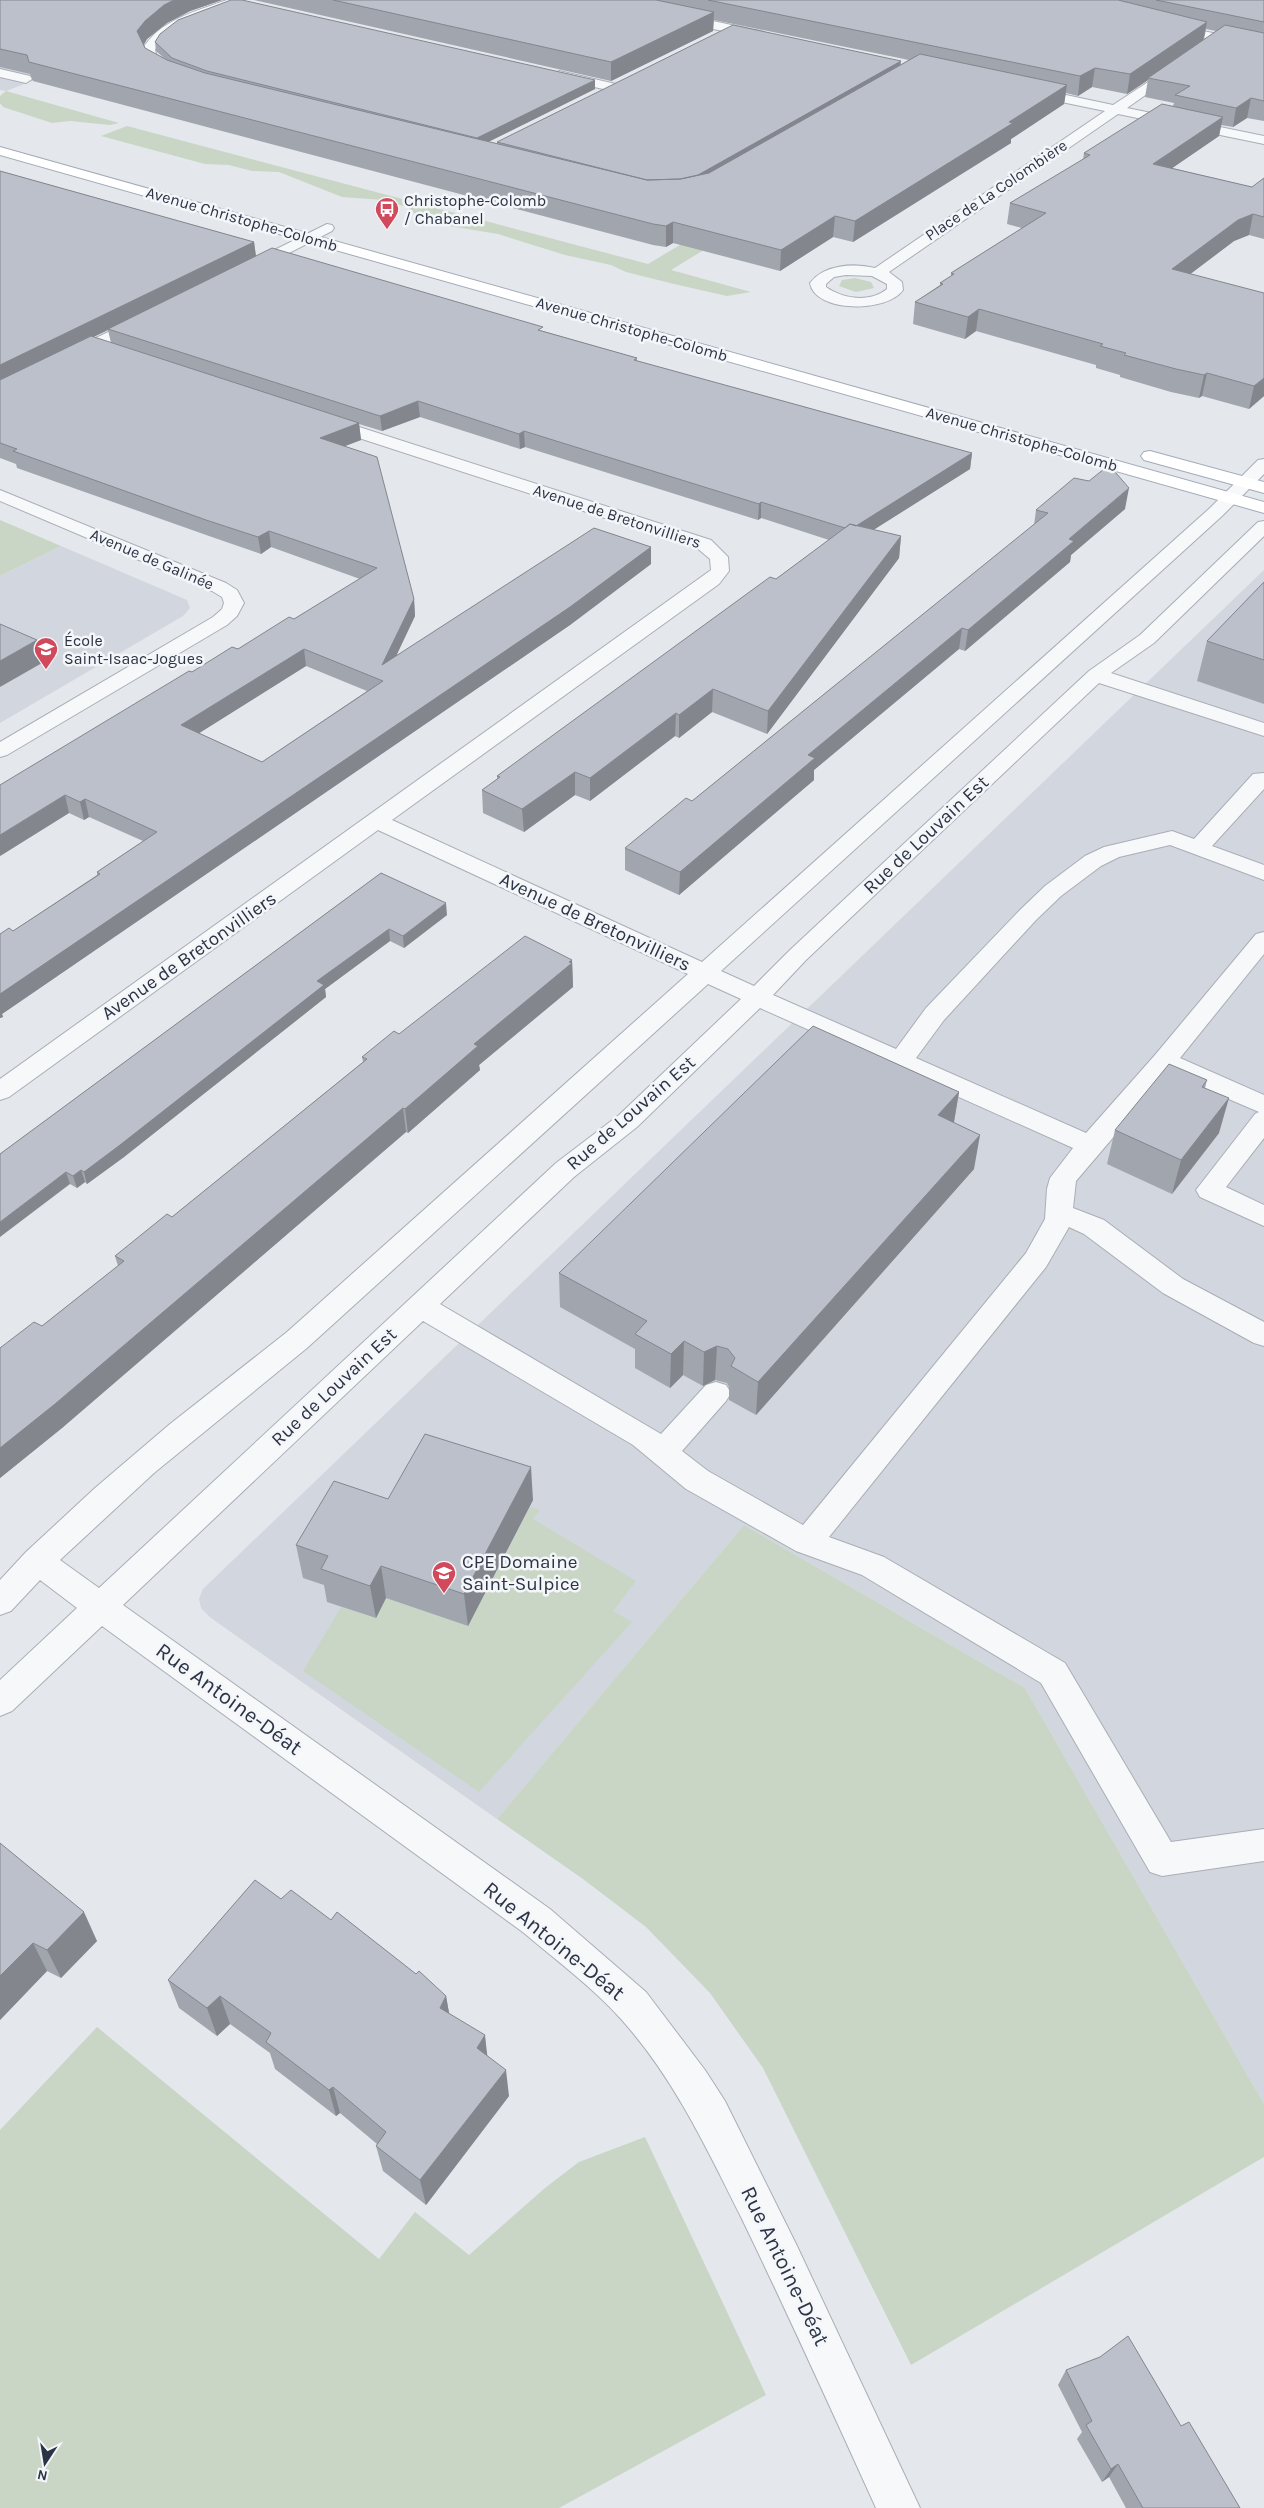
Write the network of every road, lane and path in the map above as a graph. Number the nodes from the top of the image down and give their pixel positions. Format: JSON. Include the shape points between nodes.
{"nodes":[{"id":1,"x":237,"y":0,"type":"edge"},
{"id":2,"x":251,"y":5,"type":"edge"},
{"id":3,"x":668,"y":15,"type":"edge"},
{"id":4,"x":1155,"y":26,"type":"edge"},
{"id":5,"x":730,"y":29,"type":"junction"},
{"id":6,"x":713,"y":37,"type":"edge"},
{"id":7,"x":1219,"y":38,"type":"junction"},
{"id":8,"x":779,"y":39,"type":"edge"},
{"id":9,"x":1207,"y":46,"type":"edge"},
{"id":10,"x":1264,"y":47,"type":"edge"},
{"id":11,"x":1191,"y":57,"type":"edge"},
{"id":12,"x":0,"y":72,"type":"edge"},
{"id":13,"x":545,"y":72,"type":"edge"},
{"id":14,"x":26,"y":79,"type":"edge"},
{"id":15,"x":184,"y":79,"type":"edge"},
{"id":16,"x":626,"y":80,"type":"edge"},
{"id":17,"x":612,"y":88,"type":"junction"},
{"id":18,"x":1014,"y":88,"type":"edge"},
{"id":19,"x":591,"y":98,"type":"edge"},
{"id":20,"x":1114,"y":109,"type":"junction"},
{"id":21,"x":0,"y":137,"type":"edge"},
{"id":22,"x":1264,"y":140,"type":"edge"},
{"id":23,"x":0,"y":151,"type":"edge"},
{"id":24,"x":328,"y":228,"type":"junction"},
{"id":25,"x":308,"y":238,"type":"junction"},
{"id":26,"x":481,"y":271,"type":"dead end"},
{"id":27,"x":239,"y":273,"type":"edge"},
{"id":28,"x":878,"y":273,"type":"dead end"},
{"id":29,"x":160,"y":312,"type":"edge"},
{"id":30,"x":93,"y":345,"type":"junction"},
{"id":31,"x":116,"y":352,"type":"edge"},
{"id":32,"x":51,"y":365,"type":"edge"},
{"id":33,"x":303,"y":413,"type":"edge"},
{"id":34,"x":1138,"y":452,"type":"dead end"},
{"id":35,"x":1264,"y":464,"type":"edge"},
{"id":36,"x":1244,"y":482,"type":"junction"},
{"id":37,"x":1264,"y":488,"type":"edge"},
{"id":38,"x":0,"y":495,"type":"edge"},
{"id":39,"x":1229,"y":498,"type":"junction"},
{"id":40,"x":1264,"y":508,"type":"edge"},
{"id":41,"x":1264,"y":526,"type":"edge"},
{"id":42,"x":1096,"y":675,"type":"junction"},
{"id":43,"x":1264,"y":730,"type":"edge"},
{"id":44,"x":0,"y":751,"type":"edge"},
{"id":45,"x":1264,"y":780,"type":"edge"},
{"id":46,"x":377,"y":821,"type":"junction"},
{"id":47,"x":1198,"y":848,"type":"junction"},
{"id":48,"x":1264,"y":873,"type":"edge"},
{"id":49,"x":1264,"y":940,"type":"edge"},
{"id":50,"x":1254,"y":968,"type":"edge"},
{"id":51,"x":704,"y":973,"type":"junction"},
{"id":52,"x":759,"y":998,"type":"junction"},
{"id":53,"x":1164,"y":1060,"type":"junction"},
{"id":54,"x":900,"y":1061,"type":"junction"},
{"id":55,"x":0,"y":1091,"type":"edge"},
{"id":56,"x":1264,"y":1106,"type":"edge"},
{"id":57,"x":1264,"y":1120,"type":"edge"},
{"id":58,"x":1090,"y":1145,"type":"junction"},
{"id":59,"x":1060,"y":1213,"type":"junction"},
{"id":60,"x":1264,"y":1216,"type":"edge"},
{"id":61,"x":420,"y":1306,"type":"junction"},
{"id":62,"x":1264,"y":1335,"type":"edge"},
{"id":63,"x":716,"y":1393,"type":"dead end"},
{"id":64,"x":663,"y":1452,"type":"junction"},
{"id":65,"x":807,"y":1542,"type":"junction"},
{"id":66,"x":37,"y":1561,"type":"junction"},
{"id":67,"x":0,"y":1601,"type":"edge"},
{"id":68,"x":102,"y":1607,"type":"junction"},
{"id":69,"x":0,"y":1701,"type":"edge"},
{"id":70,"x":1264,"y":1845,"type":"edge"},
{"id":71,"x":898,"y":2508,"type":"edge"}],
"edges":[{"from":1,"to":2,"type":"street"},
{"from":1,"to":15,"type":"street","via":[[176,25],[150,43],[149,60]]},
{"from":3,"to":5,"type":"street"},
{"from":4,"to":7,"type":"street"},
{"from":5,"to":6,"type":"street"},
{"from":5,"to":8,"type":"street"},
{"from":7,"to":9,"type":"street"},
{"from":7,"to":10,"type":"street"},
{"from":11,"to":20,"type":"street","name":"Place de La Colombière"},
{"from":12,"to":14,"type":"street"},
{"from":13,"to":17,"type":"street"},
{"from":16,"to":17,"type":"street"},
{"from":17,"to":19,"type":"street"},
{"from":18,"to":20,"type":"street"},
{"from":20,"to":22,"type":"street"},
{"from":20,"to":28,"type":"street","name":"Place de La Colombière"},
{"from":21,"to":24,"type":"main road","name":"Avenue Christophe-Colomb"},
{"from":23,"to":25,"type":"main road","name":"Avenue Christophe-Colomb"},
{"from":24,"to":25,"type":"street"},
{"from":24,"to":26,"type":"main road","name":"Avenue Christophe-Colomb"},
{"from":25,"to":27,"type":"street"},
{"from":25,"to":39,"type":"main road","name":"Avenue Christophe-Colomb"},
{"from":29,"to":30,"type":"street"},
{"from":30,"to":31,"type":"street"},
{"from":30,"to":32,"type":"street"},
{"from":33,"to":46,"type":"street","name":"Avenue de Bretonvilliers","via":[[698,542],[715,552],[721,562],[720,571],[712,580]]},
{"from":34,"to":36,"type":"main road","name":"Avenue Christophe-Colomb"},
{"from":35,"to":36,"type":"street"},
{"from":36,"to":37,"type":"main road","name":"Avenue Christophe-Colomb"},
{"from":36,"to":39,"type":"street"},
{"from":38,"to":44,"type":"street","name":"Avenue de Galinée","via":[[219,587],[230,594],[234,603],[230,612],[216,624]]},
{"from":39,"to":40,"type":"main road","name":"Avenue Christophe-Colomb"},
{"from":39,"to":51,"type":"street"},
{"from":41,"to":42,"type":"street","name":"Rue de Louvain Est","via":[[1147,638]]},
{"from":42,"to":43,"type":"street"},
{"from":42,"to":52,"type":"street","name":"Rue de Louvain Est","via":[[798,955]]},
{"from":45,"to":47,"type":"street","via":[[1261,779]]},
{"from":46,"to":51,"type":"street","name":"Avenue de Bretonvilliers"},
{"from":46,"to":55,"type":"street","name":"Avenue de Bretonvilliers"},
{"from":47,"to":48,"type":"street"},
{"from":47,"to":54,"type":"street","via":[[1172,838],[1112,852],[1074,875],[1028,915],[949,1000]]},
{"from":49,"to":50,"type":"street"},
{"from":50,"to":53,"type":"street"},
{"from":51,"to":52,"type":"street","name":"Avenue de Bretonvilliers"},
{"from":51,"to":66,"type":"street","via":[[297,1340],[192,1422]]},
{"from":52,"to":54,"type":"street","name":"Avenue de Bretonvilliers"},
{"from":52,"to":61,"type":"street","name":"Rue de Louvain Est","via":[[628,1121],[565,1170]]},
{"from":53,"to":56,"type":"street"},
{"from":53,"to":58,"type":"street"},
{"from":54,"to":58,"type":"street","name":"Avenue de Bretonvilliers"},
{"from":57,"to":60,"type":"street","via":[[1209,1190]]},
{"from":58,"to":59,"type":"street","via":[[1063,1178]]},
{"from":59,"to":62,"type":"street","via":[[1094,1227],[1173,1286]]},
{"from":59,"to":65,"type":"street","via":[[1051,1237],[1036,1260]]},
{"from":61,"to":64,"type":"street","via":[[644,1437]]},
{"from":61,"to":68,"type":"street","name":"Rue de Louvain Est"},
{"from":63,"to":64,"type":"street"},
{"from":64,"to":65,"type":"street","via":[[697,1480]]},
{"from":65,"to":70,"type":"street","via":[[873,1566],[1053,1673],[1162,1860]]},
{"from":66,"to":67,"type":"street"},
{"from":66,"to":68,"type":"street","name":"Rue Antoine-Déat"},
{"from":68,"to":69,"type":"street","name":"Rue de Louvain Est"},
{"from":68,"to":71,"type":"street","name":"Rue Antoine-Déat","via":[[536,1921],[633,2006],[673,2056],[711,2115],[783,2260]]}]}
